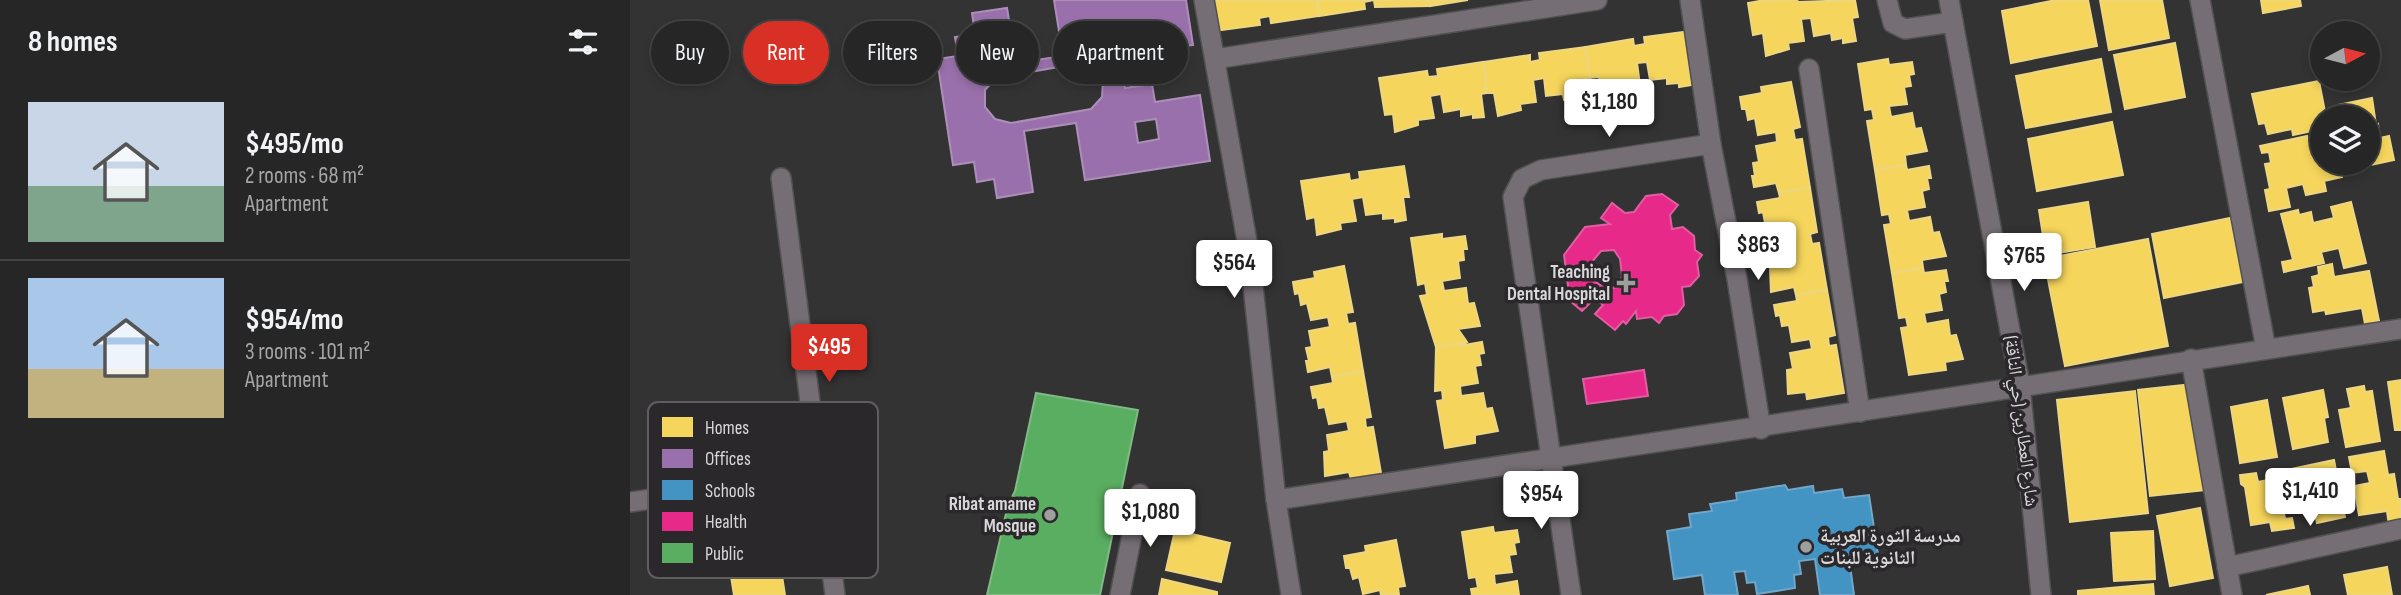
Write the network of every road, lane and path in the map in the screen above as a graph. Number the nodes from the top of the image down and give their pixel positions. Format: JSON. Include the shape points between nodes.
{"nodes":[{"id":1,"x":1204,"y":0,"type":"edge"},
{"id":2,"x":1597,"y":0,"type":"edge"},
{"id":3,"x":1690,"y":0,"type":"edge"},
{"id":4,"x":1887,"y":0,"type":"edge"},
{"id":5,"x":1949,"y":0,"type":"edge"},
{"id":6,"x":2200,"y":0,"type":"edge"},
{"id":7,"x":1953,"y":22,"type":"junction"},
{"id":8,"x":1215,"y":59,"type":"junction"},
{"id":9,"x":1809,"y":69,"type":"dead end"},
{"id":10,"x":1711,"y":144,"type":"junction"},
{"id":11,"x":781,"y":178,"type":"dead end"},
{"id":12,"x":2401,"y":329,"type":"edge"},
{"id":13,"x":2266,"y":349,"type":"junction"},
{"id":14,"x":2191,"y":359,"type":"junction"},
{"id":15,"x":2020,"y":385,"type":"junction"},
{"id":16,"x":811,"y":402,"type":"edge"},
{"id":17,"x":1860,"y":412,"type":"junction"},
{"id":18,"x":1761,"y":429,"type":"junction"},
{"id":19,"x":1550,"y":461,"type":"junction"},
{"id":20,"x":1140,"y":494,"type":"dead end"},
{"id":21,"x":648,"y":499,"type":"edge"},
{"id":22,"x":1276,"y":500,"type":"junction"},
{"id":23,"x":630,"y":502,"type":"edge"},
{"id":24,"x":2401,"y":529,"type":"edge"},
{"id":25,"x":2227,"y":567,"type":"junction"},
{"id":26,"x":1121,"y":595,"type":"edge"},
{"id":27,"x":1291,"y":595,"type":"edge"},
{"id":28,"x":1571,"y":595,"type":"edge"},
{"id":29,"x":2040,"y":595,"type":"edge"},
{"id":30,"x":2232,"y":595,"type":"edge"}],
"edges":[{"from":1,"to":8,"type":"street"},
{"from":2,"to":8,"type":"street"},
{"from":3,"to":10,"type":"street"},
{"from":4,"to":7,"type":"street","via":[[1894,23],[1905,29]]},
{"from":5,"to":7,"type":"street","name":"شارع العطارين (حي الناقة)"},
{"from":6,"to":13,"type":"street"},
{"from":7,"to":15,"type":"street","name":"شارع العطارين (حي الناقة)"},
{"from":8,"to":22,"type":"street","via":[[1250,258]]},
{"from":9,"to":17,"type":"street"},
{"from":10,"to":18,"type":"street"},
{"from":10,"to":19,"type":"street","via":[[1541,170],[1522,179],[1514,197]]},
{"from":11,"to":16,"type":"street"},
{"from":12,"to":13,"type":"street"},
{"from":13,"to":14,"type":"street"},
{"from":14,"to":15,"type":"street"},
{"from":14,"to":25,"type":"street"},
{"from":15,"to":17,"type":"street"},
{"from":15,"to":29,"type":"street","name":"شارع العطارين (حي الناقة)"},
{"from":17,"to":18,"type":"street"},
{"from":18,"to":19,"type":"street"},
{"from":19,"to":22,"type":"street"},
{"from":19,"to":28,"type":"street"},
{"from":20,"to":26,"type":"street"},
{"from":21,"to":23,"type":"street"},
{"from":22,"to":27,"type":"street"},
{"from":24,"to":25,"type":"street"},
{"from":25,"to":30,"type":"street"}]}
